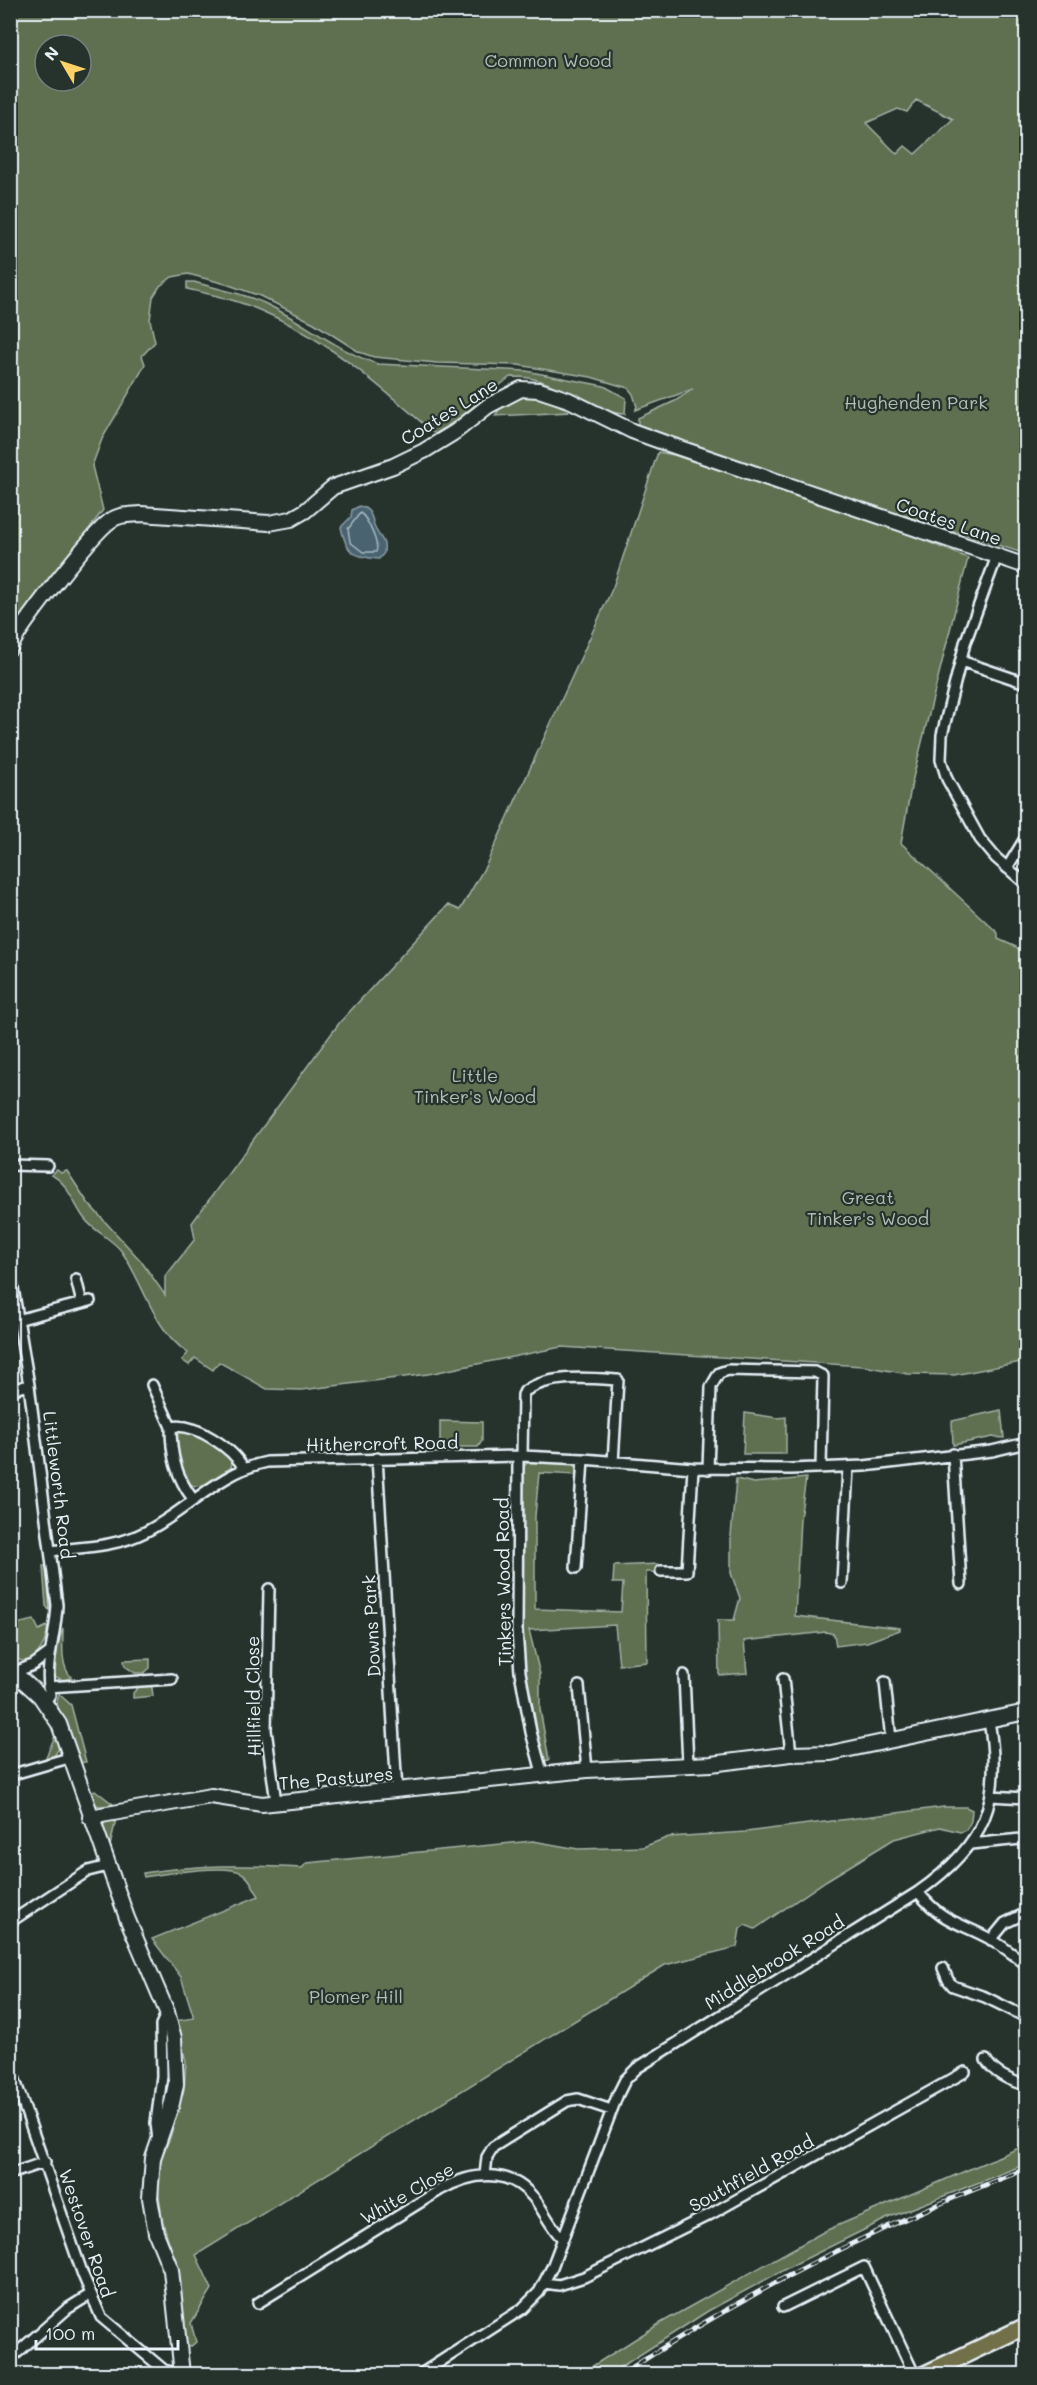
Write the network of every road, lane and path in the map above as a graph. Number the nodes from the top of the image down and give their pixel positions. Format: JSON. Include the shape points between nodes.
{"nodes":[{"id":1,"x":997,"y":556,"type":"junction"},
{"id":2,"x":1026,"y":566,"type":"edge"},
{"id":3,"x":10,"y":648,"type":"edge"},
{"id":4,"x":961,"y":661,"type":"junction"},
{"id":5,"x":1026,"y":683,"type":"edge"},
{"id":6,"x":1026,"y":837,"type":"edge"},
{"id":7,"x":1006,"y":868,"type":"junction"},
{"id":8,"x":1026,"y":884,"type":"edge"},
{"id":9,"x":10,"y":1166,"type":"edge"},
{"id":10,"x":48,"y":1166,"type":"dead end"},
{"id":11,"x":10,"y":1270,"type":"edge"},
{"id":12,"x":76,"y":1280,"type":"dead end"},
{"id":13,"x":18,"y":1320,"type":"junction"},
{"id":14,"x":29,"y":1385,"type":"junction"},
{"id":15,"x":152,"y":1385,"type":"dead end"},
{"id":16,"x":10,"y":1390,"type":"edge"},
{"id":17,"x":171,"y":1427,"type":"junction"},
{"id":18,"x":1026,"y":1443,"type":"edge"},
{"id":19,"x":953,"y":1454,"type":"junction"},
{"id":20,"x":520,"y":1457,"type":"junction"},
{"id":21,"x":377,"y":1458,"type":"junction"},
{"id":22,"x":583,"y":1459,"type":"junction"},
{"id":23,"x":613,"y":1462,"type":"junction"},
{"id":24,"x":848,"y":1467,"type":"junction"},
{"id":25,"x":693,"y":1468,"type":"junction"},
{"id":26,"x":821,"y":1468,"type":"junction"},
{"id":27,"x":244,"y":1469,"type":"junction"},
{"id":28,"x":708,"y":1469,"type":"junction"},
{"id":29,"x":193,"y":1499,"type":"junction"},
{"id":30,"x":51,"y":1551,"type":"junction"},
{"id":31,"x":576,"y":1568,"type":"dead end"},
{"id":32,"x":661,"y":1571,"type":"dead end"},
{"id":33,"x":843,"y":1583,"type":"dead end"},
{"id":34,"x":961,"y":1584,"type":"dead end"},
{"id":35,"x":269,"y":1589,"type":"dead end"},
{"id":36,"x":50,"y":1653,"type":"junction"},
{"id":37,"x":13,"y":1670,"type":"edge"},
{"id":38,"x":684,"y":1675,"type":"dead end"},
{"id":39,"x":172,"y":1679,"type":"dead end"},
{"id":40,"x":783,"y":1679,"type":"dead end"},
{"id":41,"x":885,"y":1682,"type":"dead end"},
{"id":42,"x":579,"y":1686,"type":"dead end"},
{"id":43,"x":48,"y":1687,"type":"junction"},
{"id":44,"x":45,"y":1702,"type":"junction"},
{"id":45,"x":1026,"y":1712,"type":"edge"},
{"id":46,"x":989,"y":1721,"type":"junction"},
{"id":47,"x":891,"y":1740,"type":"junction"},
{"id":48,"x":791,"y":1754,"type":"junction"},
{"id":49,"x":72,"y":1757,"type":"junction"},
{"id":50,"x":688,"y":1765,"type":"junction"},
{"id":51,"x":587,"y":1770,"type":"junction"},
{"id":52,"x":10,"y":1775,"type":"edge"},
{"id":53,"x":543,"y":1776,"type":"junction"},
{"id":54,"x":398,"y":1791,"type":"junction"},
{"id":55,"x":991,"y":1796,"type":"junction"},
{"id":56,"x":1026,"y":1798,"type":"edge"},
{"id":57,"x":276,"y":1802,"type":"junction"},
{"id":58,"x":90,"y":1817,"type":"junction"},
{"id":59,"x":1021,"y":1839,"type":"dead end"},
{"id":60,"x":970,"y":1844,"type":"junction"},
{"id":61,"x":108,"y":1866,"type":"junction"},
{"id":62,"x":918,"y":1892,"type":"junction"},
{"id":63,"x":1026,"y":1913,"type":"edge"},
{"id":64,"x":10,"y":1922,"type":"edge"},
{"id":65,"x":991,"y":1940,"type":"junction"},
{"id":66,"x":1026,"y":1964,"type":"edge"},
{"id":67,"x":943,"y":1968,"type":"dead end"},
{"id":68,"x":1026,"y":2017,"type":"edge"},
{"id":69,"x":986,"y":2060,"type":"dead end"},
{"id":70,"x":10,"y":2066,"type":"edge"},
{"id":71,"x":965,"y":2072,"type":"dead end"},
{"id":72,"x":1026,"y":2085,"type":"edge"},
{"id":73,"x":611,"y":2110,"type":"junction"},
{"id":74,"x":45,"y":2162,"type":"junction"},
{"id":75,"x":10,"y":2174,"type":"edge"},
{"id":76,"x":485,"y":2175,"type":"junction"},
{"id":77,"x":563,"y":2239,"type":"junction"},
{"id":78,"x":545,"y":2283,"type":"junction"},
{"id":79,"x":91,"y":2294,"type":"junction"},
{"id":80,"x":258,"y":2304,"type":"dead end"},
{"id":81,"x":783,"y":2307,"type":"dead end"},
{"id":82,"x":1026,"y":2326,"type":"edge"},
{"id":83,"x":10,"y":2358,"type":"edge"},
{"id":84,"x":181,"y":2374,"type":"edge"},
{"id":85,"x":421,"y":2374,"type":"edge"},
{"id":86,"x":914,"y":2374,"type":"edge"},
{"id":87,"x":925,"y":2374,"type":"edge"}],
"edges":[{"from":1,"to":2,"type":"street","name":"Coates Lane"},
{"from":1,"to":3,"type":"street","name":"Coates Lane","via":[[632,431],[569,400],[539,390],[521,389],[488,406],[424,451],[333,487],[291,519],[269,523],[141,514],[110,520]]},
{"from":1,"to":4,"type":"street"},
{"from":4,"to":5,"type":"street"},
{"from":4,"to":7,"type":"street","via":[[942,735],[941,760],[980,839]]},
{"from":6,"to":7,"type":"street"},
{"from":7,"to":8,"type":"street"},
{"from":9,"to":10,"type":"street"},
{"from":11,"to":13,"type":"street","name":"Littleworth Road"},
{"from":12,"to":13,"type":"street","via":[[86,1302]]},
{"from":13,"to":14,"type":"street","name":"Littleworth Road"},
{"from":14,"to":16,"type":"street"},
{"from":14,"to":30,"type":"street","name":"Littleworth Road"},
{"from":15,"to":17,"type":"street"},
{"from":17,"to":27,"type":"street","via":[[192,1429],[228,1449]]},
{"from":17,"to":29,"type":"street","via":[[178,1475]]},
{"from":18,"to":19,"type":"street","name":"Hithercroft Road"},
{"from":19,"to":24,"type":"street","name":"Hithercroft Road"},
{"from":19,"to":34,"type":"street"},
{"from":20,"to":21,"type":"street","name":"Hithercroft Road"},
{"from":20,"to":22,"type":"street","name":"Hithercroft Road"},
{"from":20,"to":23,"type":"street","via":[[525,1391],[558,1380],[584,1378],[618,1380]]},
{"from":20,"to":53,"type":"street","name":"Tinkers Wood Road","via":[[517,1631],[520,1672]]},
{"from":21,"to":27,"type":"street","name":"Hithercroft Road","via":[[267,1462]]},
{"from":21,"to":54,"type":"street","name":"Downs Park"},
{"from":22,"to":23,"type":"street","name":"Hithercroft Road"},
{"from":22,"to":31,"type":"street"},
{"from":23,"to":25,"type":"street","name":"Hithercroft Road"},
{"from":24,"to":26,"type":"street","name":"Hithercroft Road"},
{"from":24,"to":33,"type":"street"},
{"from":25,"to":28,"type":"street","name":"Hithercroft Road"},
{"from":25,"to":32,"type":"street","via":[[687,1571]]},
{"from":26,"to":28,"type":"street","name":"Hithercroft Road"},
{"from":26,"to":28,"type":"street","via":[[823,1377],[814,1372],[728,1370],[719,1373],[711,1387]]},
{"from":27,"to":29,"type":"street","name":"Hithercroft Road"},
{"from":29,"to":30,"type":"street","name":"Hithercroft Road","via":[[160,1524],[132,1538],[108,1545]]},
{"from":30,"to":36,"type":"street","name":"Littleworth Road","via":[[57,1620]]},
{"from":35,"to":57,"type":"street","name":"Hillfield Close","via":[[266,1730]]},
{"from":36,"to":37,"type":"street","via":[[33,1665]]},
{"from":36,"to":43,"type":"street","name":"Littleworth Road"},
{"from":37,"to":44,"type":"street"},
{"from":38,"to":50,"type":"street"},
{"from":39,"to":43,"type":"street"},
{"from":40,"to":48,"type":"street"},
{"from":41,"to":47,"type":"street"},
{"from":42,"to":51,"type":"street"},
{"from":43,"to":44,"type":"street","name":"Littleworth Road","via":[[50,1695]]},
{"from":44,"to":49,"type":"street"},
{"from":45,"to":46,"type":"street","name":"The Pastures"},
{"from":46,"to":47,"type":"street","name":"The Pastures"},
{"from":46,"to":55,"type":"street","name":"Middlebrook Road","via":[[995,1767]]},
{"from":47,"to":48,"type":"street","name":"The Pastures","via":[[846,1751]]},
{"from":48,"to":50,"type":"street","name":"The Pastures"},
{"from":49,"to":52,"type":"street"},
{"from":49,"to":58,"type":"street"},
{"from":50,"to":51,"type":"street","name":"The Pastures"},
{"from":51,"to":53,"type":"street","name":"The Pastures"},
{"from":53,"to":54,"type":"street","name":"The Pastures"},
{"from":54,"to":57,"type":"street","name":"The Pastures"},
{"from":55,"to":56,"type":"street"},
{"from":55,"to":60,"type":"street","name":"Middlebrook Road","via":[[984,1820]]},
{"from":57,"to":58,"type":"street","name":"The Pastures","via":[[262,1804],[211,1796]]},
{"from":58,"to":61,"type":"street"},
{"from":59,"to":60,"type":"street"},
{"from":60,"to":62,"type":"street","name":"Middlebrook Road","via":[[939,1877]]},
{"from":61,"to":64,"type":"street","via":[[88,1871]]},
{"from":61,"to":84,"type":"street","via":[[174,2038],[176,2084],[149,2180],[156,2233],[171,2270]]},
{"from":62,"to":65,"type":"street","via":[[952,1923]]},
{"from":62,"to":73,"type":"street","name":"Middlebrook Road","via":[[649,2059],[625,2080]]},
{"from":63,"to":65,"type":"street","via":[[1005,1923]]},
{"from":65,"to":66,"type":"street"},
{"from":67,"to":68,"type":"street","via":[[953,1986]]},
{"from":69,"to":72,"type":"street","via":[[999,2073]]},
{"from":70,"to":74,"type":"street","name":"Westover Road"},
{"from":71,"to":78,"type":"street","name":"Southfield Road","via":[[711,2214],[584,2277],[559,2285]]},
{"from":73,"to":76,"type":"street","via":[[578,2100],[567,2101],[493,2147],[487,2157]]},
{"from":73,"to":77,"type":"street","name":"Middlebrook Road"},
{"from":74,"to":75,"type":"street"},
{"from":74,"to":79,"type":"street","name":"Westover Road"},
{"from":76,"to":77,"type":"street","name":"White Close","via":[[507,2179],[526,2190]]},
{"from":76,"to":80,"type":"street","name":"White Close","via":[[453,2183]]},
{"from":77,"to":78,"type":"street"},
{"from":78,"to":85,"type":"street","via":[[522,2309]]},
{"from":79,"to":83,"type":"street"},
{"from":79,"to":84,"type":"street","name":"Westover Road","via":[[100,2317],[109,2326],[164,2370]]},
{"from":81,"to":86,"type":"street","via":[[864,2267]]},
{"from":82,"to":87,"type":"main road"}]}
